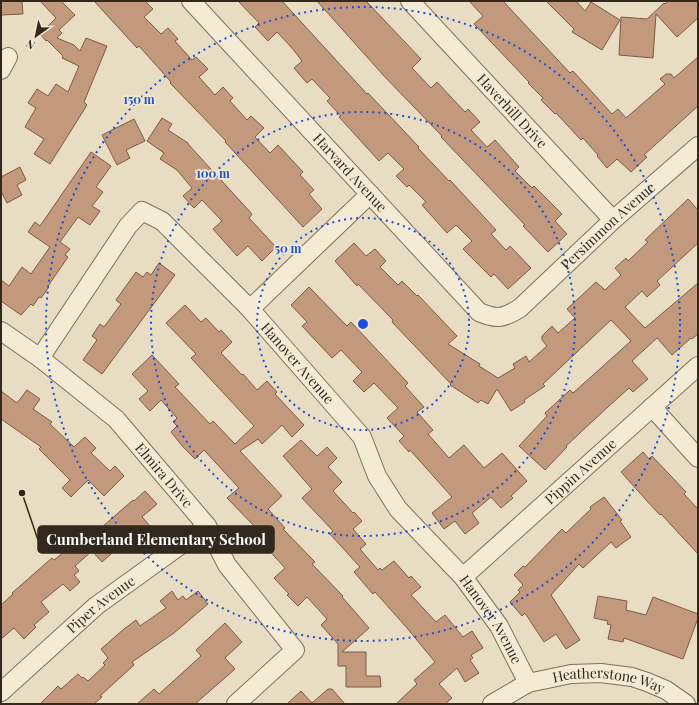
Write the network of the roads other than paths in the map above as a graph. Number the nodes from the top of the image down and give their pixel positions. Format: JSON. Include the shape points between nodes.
{"nodes":[{"id":1,"x":191,"y":1,"type":"edge"},
{"id":2,"x":410,"y":1,"type":"edge"},
{"id":3,"x":698,"y":146,"type":"edge"},
{"id":4,"x":370,"y":194,"type":"junction"},
{"id":5,"x":613,"y":220,"type":"junction"},
{"id":6,"x":520,"y":308,"type":"joint"},
{"id":7,"x":250,"y":309,"type":"junction"},
{"id":8,"x":1,"y":330,"type":"edge"},
{"id":9,"x":40,"y":358,"type":"junction"},
{"id":10,"x":698,"y":366,"type":"edge"},
{"id":11,"x":652,"y":407,"type":"junction"},
{"id":12,"x":698,"y":458,"type":"edge"},
{"id":13,"x":207,"y":526,"type":"junction"},
{"id":14,"x":463,"y":577,"type":"junction"},
{"id":15,"x":528,"y":683,"type":"junction"},
{"id":16,"x":1,"y":692,"type":"edge"},
{"id":17,"x":236,"y":704,"type":"edge"},
{"id":18,"x":492,"y":704,"type":"edge"},
{"id":19,"x":686,"y":704,"type":"edge"}],
"edges":[{"from":1,"to":4,"type":"street","name":"Harvard Avenue"},
{"from":2,"to":5,"type":"street","name":"Haverhill Drive"},
{"from":3,"to":5,"type":"street","name":"Persimmon Avenue"},
{"from":4,"to":6,"type":"street","name":"Harvard Avenue","via":[[479,312],[499,318]]},
{"from":4,"to":7,"type":"street"},
{"from":5,"to":6,"type":"street","name":"Persimmon Avenue"},
{"from":7,"to":9,"type":"street","name":"Hanover Avenue","via":[[162,221],[142,211],[128,226]]},
{"from":7,"to":14,"type":"street","name":"Hanover Avenue","via":[[362,437],[377,476],[398,509]]},
{"from":8,"to":9,"type":"street","name":"Elmira Drive"},
{"from":9,"to":13,"type":"street","name":"Elmira Drive","via":[[116,419]]},
{"from":10,"to":11,"type":"street","name":"Pippin Avenue"},
{"from":11,"to":12,"type":"street"},
{"from":11,"to":14,"type":"street","name":"Pippin Avenue"},
{"from":13,"to":16,"type":"street","name":"Piper Avenue","via":[[96,606]]},
{"from":13,"to":17,"type":"street","name":"Elmira Drive","via":[[227,565],[295,650]]},
{"from":14,"to":15,"type":"street","name":"Hanover Avenue","via":[[499,626]]},
{"from":15,"to":18,"type":"street","name":"Heatherstone Way"},
{"from":15,"to":19,"type":"street","name":"Heatherstone Way","via":[[571,674],[601,672],[647,682],[666,690]]}]}
